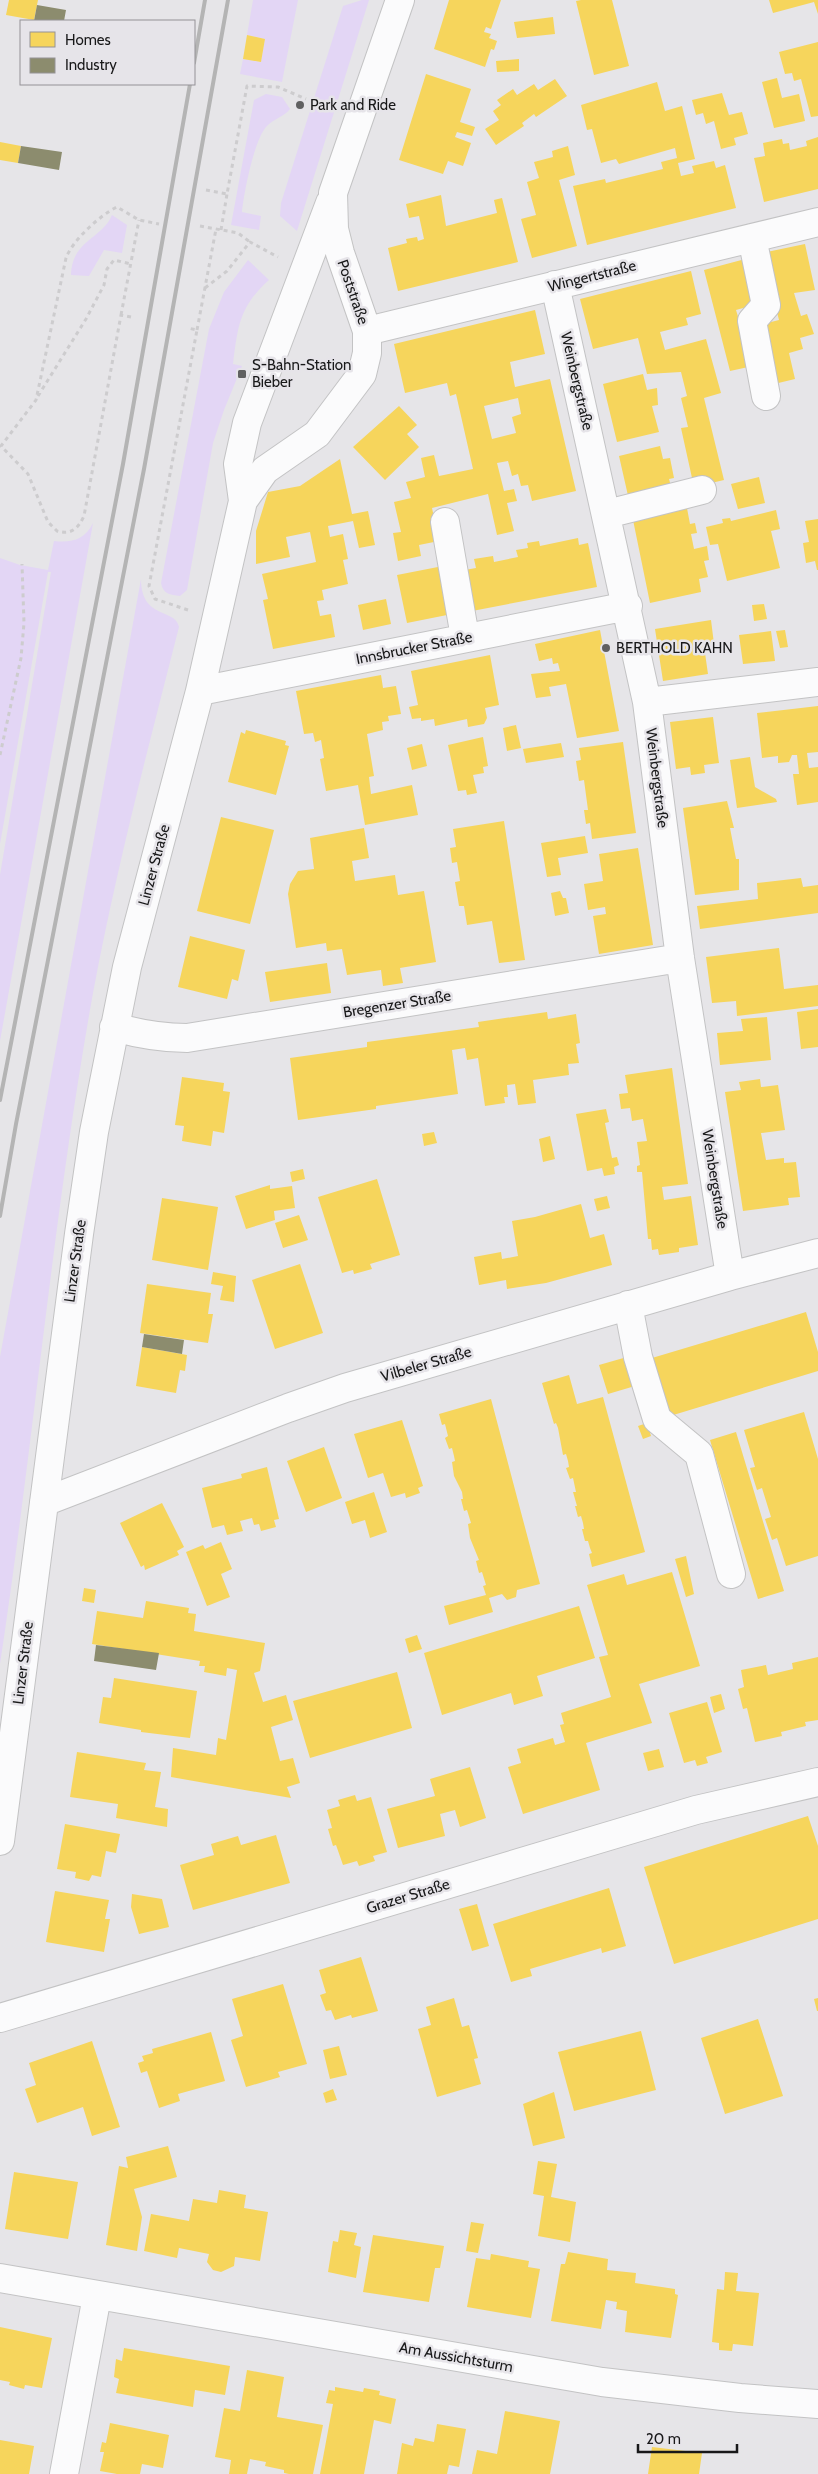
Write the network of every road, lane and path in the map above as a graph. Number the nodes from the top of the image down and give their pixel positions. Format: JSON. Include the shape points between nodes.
{"nodes":[{"id":1,"x":400,"y":0,"type":"edge"},
{"id":2,"x":306,"y":99,"type":"dead end"},
{"id":3,"x":206,"y":190,"type":"dead end"},
{"id":4,"x":334,"y":193,"type":"junction"},
{"id":5,"x":227,"y":194,"type":"junction"},
{"id":6,"x":139,"y":220,"type":"junction"},
{"id":7,"x":818,"y":222,"type":"edge"},
{"id":8,"x":158,"y":224,"type":"dead end"},
{"id":9,"x":200,"y":226,"type":"dead end"},
{"id":10,"x":216,"y":229,"type":"junction"},
{"id":11,"x":221,"y":230,"type":"junction"},
{"id":12,"x":752,"y":238,"type":"junction"},
{"id":13,"x":250,"y":242,"type":"dead end"},
{"id":14,"x":238,"y":258,"type":"dead end"},
{"id":15,"x":131,"y":264,"type":"junction"},
{"id":16,"x":555,"y":285,"type":"junction"},
{"id":17,"x":205,"y":288,"type":"junction"},
{"id":18,"x":122,"y":315,"type":"junction"},
{"id":19,"x":132,"y":317,"type":"dead end"},
{"id":20,"x":188,"y":328,"type":"dead end"},
{"id":21,"x":197,"y":330,"type":"junction"},
{"id":22,"x":366,"y":331,"type":"junction"},
{"id":23,"x":766,"y":396,"type":"dead end"},
{"id":24,"x":36,"y":400,"type":"junction"},
{"id":25,"x":0,"y":448,"type":"edge"},
{"id":26,"x":702,"y":490,"type":"dead end"},
{"id":27,"x":243,"y":500,"type":"junction"},
{"id":28,"x":607,"y":514,"type":"junction"},
{"id":29,"x":445,"y":522,"type":"dead end"},
{"id":30,"x":22,"y":564,"type":"dead end"},
{"id":31,"x":628,"y":606,"type":"junction"},
{"id":32,"x":181,"y":609,"type":"dead end"},
{"id":33,"x":465,"y":637,"type":"junction"},
{"id":34,"x":818,"y":682,"type":"edge"},
{"id":35,"x":200,"y":691,"type":"junction"},
{"id":36,"x":647,"y":702,"type":"junction"},
{"id":37,"x":0,"y":755,"type":"edge"},
{"id":38,"x":680,"y":958,"type":"junction"},
{"id":39,"x":114,"y":1027,"type":"junction"},
{"id":40,"x":818,"y":1253,"type":"edge"},
{"id":41,"x":730,"y":1276,"type":"junction"},
{"id":42,"x":628,"y":1305,"type":"junction"},
{"id":43,"x":44,"y":1502,"type":"junction"},
{"id":44,"x":731,"y":1574,"type":"dead end"},
{"id":45,"x":818,"y":1782,"type":"edge"},
{"id":46,"x":0,"y":1841,"type":"edge"},
{"id":47,"x":0,"y":2018,"type":"edge"},
{"id":48,"x":0,"y":2278,"type":"edge"},
{"id":49,"x":97,"y":2296,"type":"junction"},
{"id":50,"x":818,"y":2404,"type":"edge"},
{"id":51,"x":64,"y":2474,"type":"edge"}],
"edges":[{"from":1,"to":4,"type":"street","name":"Poststraße"},
{"from":2,"to":5,"type":"path","via":[[278,87],[247,86]]},
{"from":3,"to":5,"type":"path"},
{"from":4,"to":22,"type":"street","name":"Poststraße","via":[[334,229]]},
{"from":4,"to":27,"type":"street","via":[[247,423],[238,464]]},
{"from":5,"to":11,"type":"path"},
{"from":6,"to":8,"type":"path"},
{"from":6,"to":15,"type":"path"},
{"from":6,"to":24,"type":"path","via":[[117,207],[108,211],[68,251]]},
{"from":7,"to":12,"type":"street","name":"Wingertstraße"},
{"from":9,"to":10,"type":"path"},
{"from":10,"to":11,"type":"path"},
{"from":10,"to":17,"type":"path"},
{"from":11,"to":13,"type":"path","via":[[238,233]]},
{"from":12,"to":16,"type":"street","name":"Wingertstraße"},
{"from":12,"to":23,"type":"street","via":[[766,304],[752,321]]},
{"from":14,"to":17,"type":"path"},
{"from":15,"to":18,"type":"path"},
{"from":15,"to":24,"type":"path","via":[[114,260],[107,268],[101,291]]},
{"from":16,"to":22,"type":"street","name":"Wingertstraße"},
{"from":16,"to":28,"type":"street","name":"Weinbergstraße"},
{"from":17,"to":21,"type":"path"},
{"from":18,"to":19,"type":"path"},
{"from":18,"to":25,"type":"path","via":[[80,526],[64,533],[52,528],[28,474]]},
{"from":20,"to":21,"type":"path"},
{"from":21,"to":32,"type":"path","via":[[150,586],[156,599]]},
{"from":22,"to":27,"type":"street","name":"Poststraße","via":[[367,353],[362,374],[338,409],[317,434],[265,470]]},
{"from":24,"to":25,"type":"path"},
{"from":26,"to":28,"type":"street"},
{"from":27,"to":35,"type":"street","name":"Poststraße"},
{"from":28,"to":31,"type":"street","name":"Weinbergstraße"},
{"from":29,"to":33,"type":"street"},
{"from":30,"to":37,"type":"path","via":[[24,623],[21,658]]},
{"from":31,"to":33,"type":"street","name":"Innsbrucker Straße"},
{"from":31,"to":36,"type":"street","name":"Weinbergstraße"},
{"from":33,"to":35,"type":"street","name":"Innsbrucker Straße"},
{"from":34,"to":36,"type":"street"},
{"from":35,"to":39,"type":"street","name":"Linzer Straße"},
{"from":36,"to":38,"type":"street","name":"Weinbergstraße"},
{"from":38,"to":39,"type":"street","name":"Bregenzer Straße","via":[[187,1038],[150,1036]]},
{"from":38,"to":41,"type":"street","name":"Weinbergstraße"},
{"from":39,"to":43,"type":"street","name":"Linzer Straße","via":[[94,1132]]},
{"from":40,"to":41,"type":"street","name":"Vilbeler Straße"},
{"from":41,"to":42,"type":"street","name":"Vilbeler Straße"},
{"from":42,"to":43,"type":"street","name":"Vilbeler Straße","via":[[345,1388]]},
{"from":42,"to":44,"type":"street","via":[[638,1357],[657,1418],[698,1454]]},
{"from":43,"to":46,"type":"street","name":"Linzer Straße"},
{"from":45,"to":47,"type":"street","name":"Grazer Straße","via":[[696,1810]]},
{"from":48,"to":49,"type":"street","name":"Am Aussichtsturm"},
{"from":49,"to":50,"type":"street","name":"Am Aussichtsturm","via":[[602,2382]]},
{"from":49,"to":51,"type":"street"}]}
